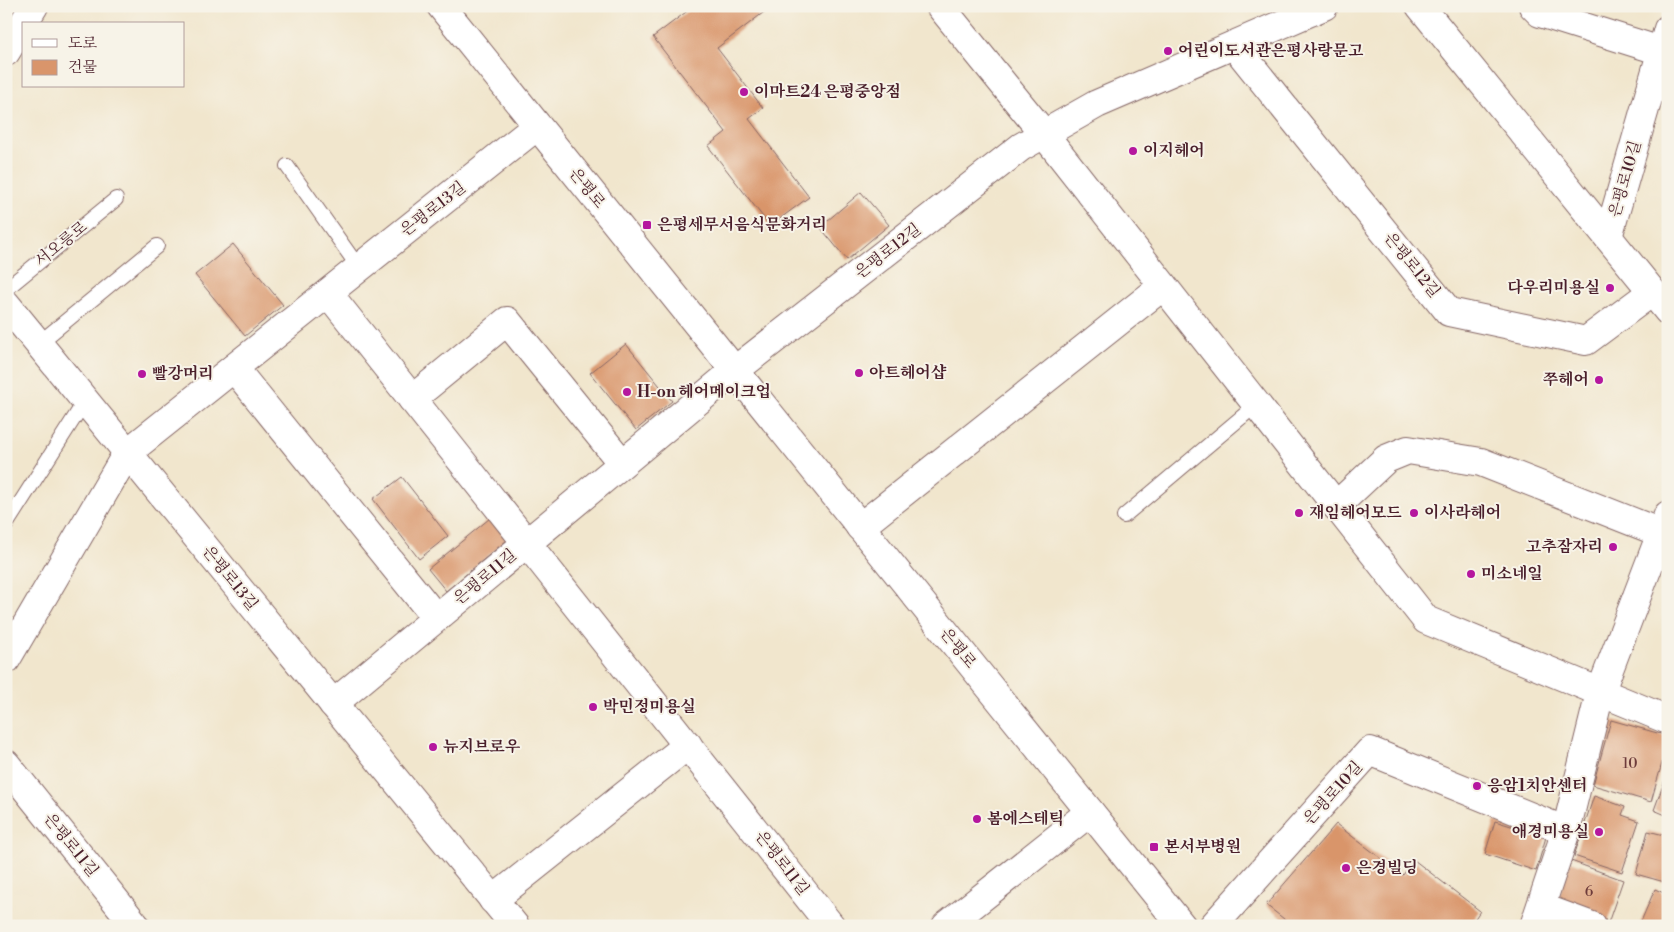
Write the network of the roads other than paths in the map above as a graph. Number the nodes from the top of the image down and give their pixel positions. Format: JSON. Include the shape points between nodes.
{"nodes":[{"id":1,"x":34,"y":6,"type":"edge"},
{"id":2,"x":441,"y":6,"type":"edge"},
{"id":3,"x":940,"y":6,"type":"edge"},
{"id":4,"x":1420,"y":6,"type":"edge"},
{"id":5,"x":1533,"y":6,"type":"edge"},
{"id":6,"x":1306,"y":10,"type":"edge"},
{"id":7,"x":24,"y":22,"type":"edge"},
{"id":8,"x":22,"y":26,"type":"edge"},
{"id":9,"x":1664,"y":40,"type":"edge"},
{"id":10,"x":1234,"y":46,"type":"junction"},
{"id":11,"x":6,"y":52,"type":"edge"},
{"id":12,"x":537,"y":126,"type":"junction"},
{"id":13,"x":1044,"y":134,"type":"junction"},
{"id":14,"x":287,"y":166,"type":"dead end"},
{"id":15,"x":116,"y":199,"type":"dead end"},
{"id":16,"x":1608,"y":237,"type":"junction"},
{"id":17,"x":157,"y":246,"type":"dead end"},
{"id":18,"x":359,"y":268,"type":"junction"},
{"id":19,"x":1163,"y":286,"type":"junction"},
{"id":20,"x":6,"y":289,"type":"edge"},
{"id":21,"x":328,"y":293,"type":"junction"},
{"id":22,"x":1660,"y":301,"type":"edge"},
{"id":23,"x":6,"y":304,"type":"edge"},
{"id":24,"x":38,"y":344,"type":"junction"},
{"id":25,"x":234,"y":368,"type":"junction"},
{"id":26,"x":734,"y":371,"type":"junction"},
{"id":27,"x":412,"y":399,"type":"junction"},
{"id":28,"x":85,"y":401,"type":"junction"},
{"id":29,"x":1256,"y":405,"type":"junction"},
{"id":30,"x":127,"y":453,"type":"junction"},
{"id":31,"x":622,"y":463,"type":"junction"},
{"id":32,"x":1336,"y":506,"type":"junction"},
{"id":33,"x":1124,"y":516,"type":"dead end"},
{"id":34,"x":1664,"y":524,"type":"edge"},
{"id":35,"x":6,"y":525,"type":"edge"},
{"id":36,"x":860,"y":527,"type":"junction"},
{"id":37,"x":527,"y":542,"type":"junction"},
{"id":38,"x":436,"y":618,"type":"junction"},
{"id":39,"x":6,"y":660,"type":"edge"},
{"id":40,"x":1600,"y":693,"type":"junction"},
{"id":41,"x":333,"y":704,"type":"junction"},
{"id":42,"x":1668,"y":720,"type":"edge"},
{"id":43,"x":688,"y":745,"type":"junction"},
{"id":44,"x":6,"y":764,"type":"edge"},
{"id":45,"x":1090,"y":812,"type":"junction"},
{"id":46,"x":1566,"y":831,"type":"junction"},
{"id":47,"x":499,"y":916,"type":"edge"},
{"id":48,"x":1538,"y":917,"type":"edge"},
{"id":49,"x":136,"y":926,"type":"edge"},
{"id":50,"x":831,"y":926,"type":"edge"},
{"id":51,"x":946,"y":926,"type":"edge"},
{"id":52,"x":1182,"y":926,"type":"edge"},
{"id":53,"x":1213,"y":926,"type":"edge"},
{"id":54,"x":1592,"y":926,"type":"edge"}],
"edges":[{"from":1,"to":7,"type":"street"},
{"from":2,"to":12,"type":"street","name":"은평로"},
{"from":3,"to":13,"type":"street"},
{"from":4,"to":16,"type":"street"},
{"from":5,"to":9,"type":"street","via":[[1540,13]]},
{"from":6,"to":10,"type":"street","name":"은평로12길"},
{"from":8,"to":11,"type":"street"},
{"from":9,"to":16,"type":"street","name":"은평로10길"},
{"from":10,"to":13,"type":"street","name":"은평로12길","via":[[1097,104]]},
{"from":10,"to":22,"type":"street","name":"은평로12길","via":[[1450,312],[1586,341]]},
{"from":12,"to":18,"type":"street","name":"은평로13길"},
{"from":12,"to":26,"type":"street","name":"은평로"},
{"from":13,"to":19,"type":"street"},
{"from":13,"to":26,"type":"street","name":"은평로12길","via":[[1021,147]]},
{"from":14,"to":18,"type":"lane"},
{"from":15,"to":20,"type":"lane","name":"서오릉로"},
{"from":16,"to":22,"type":"street","name":"은평로10길"},
{"from":17,"to":24,"type":"lane"},
{"from":18,"to":21,"type":"street","name":"은평로13길"},
{"from":19,"to":29,"type":"street"},
{"from":19,"to":36,"type":"street"},
{"from":21,"to":25,"type":"street","name":"은평로13길"},
{"from":21,"to":27,"type":"street"},
{"from":23,"to":24,"type":"street"},
{"from":24,"to":28,"type":"street","name":"은평로13길"},
{"from":25,"to":30,"type":"street","name":"은평로13길"},
{"from":25,"to":38,"type":"street"},
{"from":26,"to":31,"type":"street"},
{"from":26,"to":36,"type":"street","name":"은평로"},
{"from":27,"to":31,"type":"street","via":[[507,321]]},
{"from":27,"to":37,"type":"street"},
{"from":28,"to":30,"type":"street","name":"은평로13길"},
{"from":28,"to":35,"type":"lane"},
{"from":29,"to":32,"type":"street"},
{"from":29,"to":33,"type":"lane"},
{"from":30,"to":39,"type":"street","name":"은평로13길"},
{"from":30,"to":41,"type":"street","name":"은평로13길"},
{"from":31,"to":37,"type":"street"},
{"from":32,"to":34,"type":"street","via":[[1386,459],[1408,450],[1482,462]]},
{"from":32,"to":40,"type":"street","via":[[1426,620]]},
{"from":34,"to":40,"type":"street"},
{"from":36,"to":45,"type":"street","name":"은평로"},
{"from":37,"to":38,"type":"street","name":"은평로11길"},
{"from":37,"to":43,"type":"street","name":"은평로11길"},
{"from":38,"to":41,"type":"street","name":"은평로11길"},
{"from":40,"to":42,"type":"street"},
{"from":40,"to":46,"type":"street"},
{"from":41,"to":47,"type":"street"},
{"from":43,"to":47,"type":"street"},
{"from":43,"to":50,"type":"street","name":"은평로11길"},
{"from":44,"to":49,"type":"street","name":"은평로11길"},
{"from":45,"to":51,"type":"street"},
{"from":45,"to":52,"type":"street","name":"은평로"},
{"from":46,"to":48,"type":"street"},
{"from":46,"to":53,"type":"street","name":"은평로10길","via":[[1370,751]]},
{"from":48,"to":54,"type":"street"}]}
